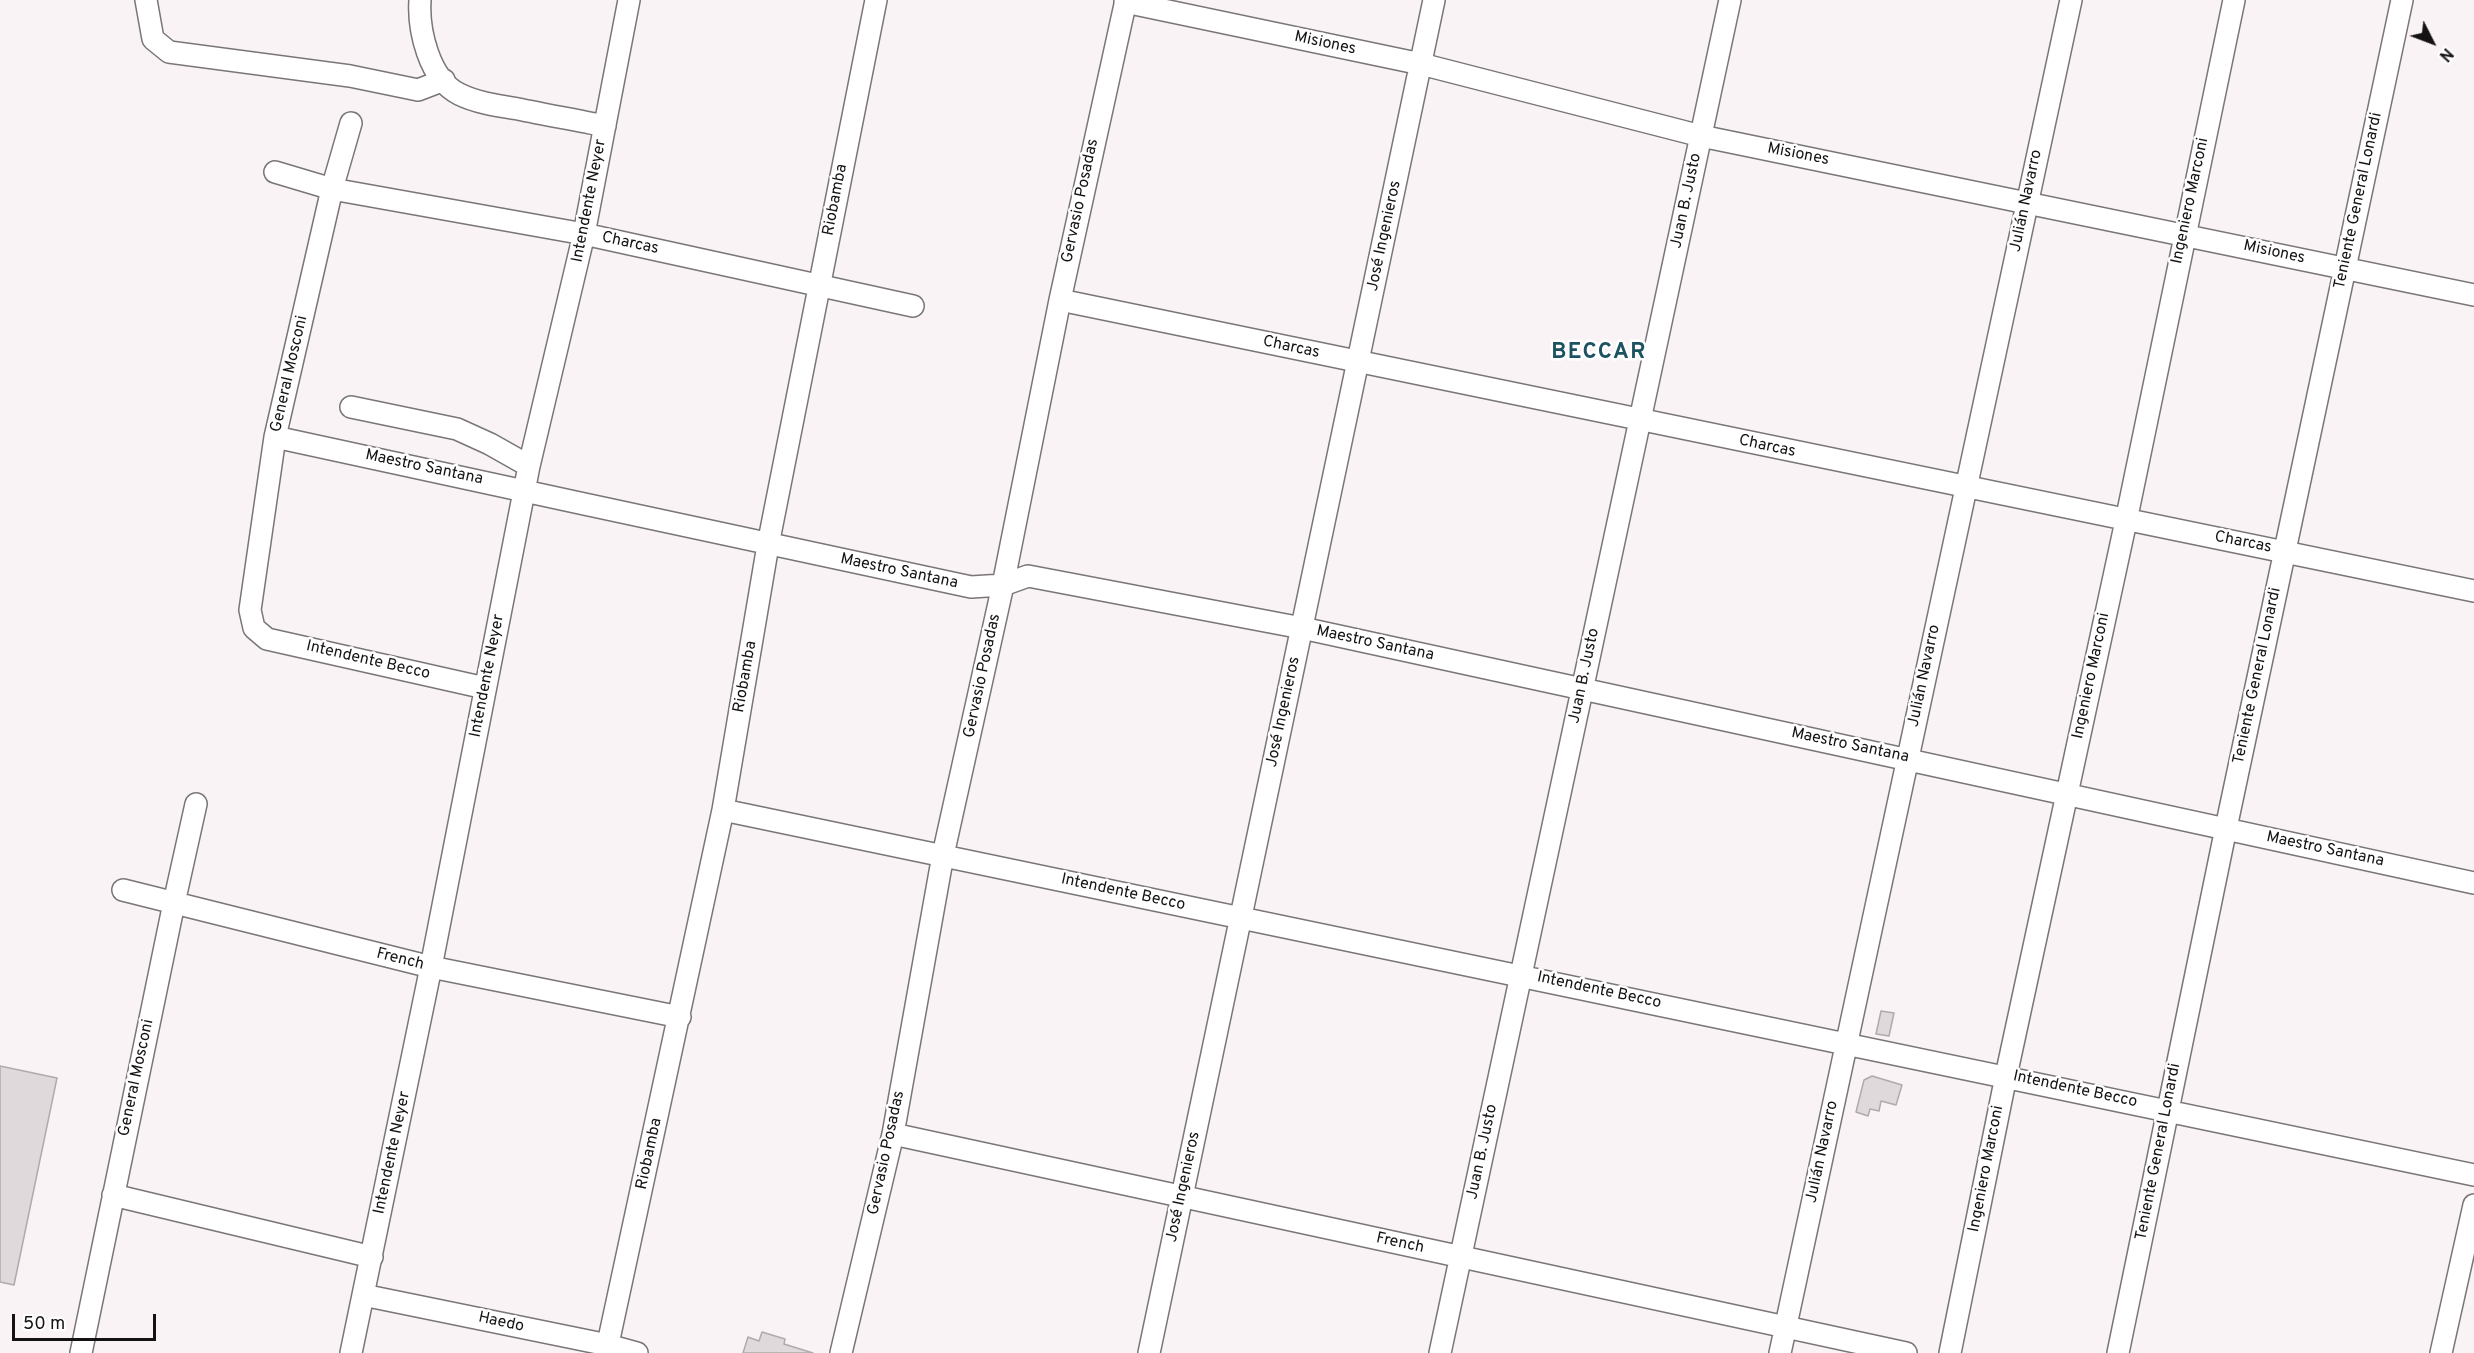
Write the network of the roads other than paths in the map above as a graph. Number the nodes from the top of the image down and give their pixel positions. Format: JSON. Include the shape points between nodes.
{"nodes":[{"id":1,"x":146,"y":0,"type":"edge"},
{"id":2,"x":420,"y":0,"type":"edge"},
{"id":3,"x":629,"y":0,"type":"edge"},
{"id":4,"x":876,"y":0,"type":"edge"},
{"id":5,"x":1434,"y":0,"type":"edge"},
{"id":6,"x":1730,"y":0,"type":"edge"},
{"id":7,"x":2071,"y":0,"type":"edge"},
{"id":8,"x":2234,"y":0,"type":"edge"},
{"id":9,"x":2402,"y":0,"type":"edge"},
{"id":10,"x":1125,"y":1,"type":"edge"},
{"id":11,"x":1421,"y":64,"type":"junction"},
{"id":12,"x":444,"y":81,"type":"junction"},
{"id":13,"x":351,"y":123,"type":"dead end"},
{"id":14,"x":605,"y":126,"type":"junction"},
{"id":15,"x":1701,"y":136,"type":"junction"},
{"id":16,"x":275,"y":172,"type":"dead end"},
{"id":17,"x":332,"y":189,"type":"junction"},
{"id":18,"x":2027,"y":202,"type":"junction"},
{"id":19,"x":584,"y":234,"type":"junction"},
{"id":20,"x":2184,"y":234,"type":"junction"},
{"id":21,"x":2345,"y":268,"type":"junction"},
{"id":22,"x":819,"y":285,"type":"junction"},
{"id":23,"x":2474,"y":295,"type":"edge"},
{"id":24,"x":1060,"y":300,"type":"junction"},
{"id":25,"x":913,"y":306,"type":"dead end"},
{"id":26,"x":1358,"y":362,"type":"junction"},
{"id":27,"x":351,"y":406,"type":"dead end"},
{"id":28,"x":1640,"y":420,"type":"junction"},
{"id":29,"x":275,"y":437,"type":"junction"},
{"id":30,"x":529,"y":466,"type":"junction"},
{"id":31,"x":1966,"y":488,"type":"junction"},
{"id":32,"x":525,"y":490,"type":"junction"},
{"id":33,"x":2126,"y":521,"type":"junction"},
{"id":34,"x":768,"y":545,"type":"junction"},
{"id":35,"x":2284,"y":551,"type":"junction"},
{"id":36,"x":1003,"y":585,"type":"junction"},
{"id":37,"x":2474,"y":591,"type":"edge"},
{"id":38,"x":254,"y":627,"type":"joint"},
{"id":39,"x":1302,"y":628,"type":"junction"},
{"id":40,"x":485,"y":688,"type":"junction"},
{"id":41,"x":1582,"y":688,"type":"junction"},
{"id":42,"x":1908,"y":759,"type":"junction"},
{"id":43,"x":2066,"y":793,"type":"junction"},
{"id":44,"x":196,"y":804,"type":"dead end"},
{"id":45,"x":723,"y":810,"type":"junction"},
{"id":46,"x":2226,"y":828,"type":"junction"},
{"id":47,"x":943,"y":855,"type":"junction"},
{"id":48,"x":2474,"y":883,"type":"edge"},
{"id":49,"x":123,"y":890,"type":"dead end"},
{"id":50,"x":174,"y":903,"type":"junction"},
{"id":51,"x":1241,"y":917,"type":"junction"},
{"id":52,"x":431,"y":967,"type":"junction"},
{"id":53,"x":1521,"y":975,"type":"junction"},
{"id":54,"x":680,"y":1017,"type":"junction"},
{"id":55,"x":1846,"y":1042,"type":"junction"},
{"id":56,"x":2006,"y":1076,"type":"junction"},
{"id":57,"x":2167,"y":1110,"type":"junction"},
{"id":58,"x":893,"y":1134,"type":"junction"},
{"id":59,"x":2474,"y":1175,"type":"edge"},
{"id":60,"x":113,"y":1195,"type":"junction"},
{"id":61,"x":1182,"y":1197,"type":"junction"},
{"id":62,"x":2474,"y":1204,"type":"edge"},
{"id":63,"x":372,"y":1257,"type":"junction"},
{"id":64,"x":1461,"y":1257,"type":"junction"},
{"id":65,"x":363,"y":1295,"type":"junction"},
{"id":66,"x":1785,"y":1327,"type":"junction"},
{"id":67,"x":607,"y":1349,"type":"edge"},
{"id":68,"x":81,"y":1353,"type":"edge"},
{"id":69,"x":351,"y":1353,"type":"edge"},
{"id":70,"x":638,"y":1353,"type":"edge"},
{"id":71,"x":841,"y":1353,"type":"edge"},
{"id":72,"x":1149,"y":1353,"type":"edge"},
{"id":73,"x":1440,"y":1353,"type":"edge"},
{"id":74,"x":1780,"y":1353,"type":"edge"},
{"id":75,"x":1906,"y":1353,"type":"edge"},
{"id":76,"x":1950,"y":1353,"type":"edge"},
{"id":77,"x":2118,"y":1353,"type":"edge"},
{"id":78,"x":2441,"y":1353,"type":"edge"}],
"edges":[{"from":1,"to":12,"type":"street","via":[[153,39],[169,52],[350,76],[418,90]]},
{"from":2,"to":12,"type":"street","via":[[421,32],[429,58]]},
{"from":3,"to":14,"type":"street","name":"Intendente Neyer"},
{"from":4,"to":22,"type":"street","name":"Riobamba"},
{"from":5,"to":11,"type":"street","name":"José Ingenieros"},
{"from":6,"to":15,"type":"street","name":"Juan B. Justo"},
{"from":7,"to":18,"type":"street","name":"Julián Navarro"},
{"from":8,"to":20,"type":"street","name":"Ingeniero Marconi"},
{"from":9,"to":21,"type":"street","name":"Teniente General Lonardi"},
{"from":10,"to":11,"type":"street","name":"Misiones"},
{"from":10,"to":24,"type":"street","name":"Gervasio Posadas"},
{"from":11,"to":15,"type":"street","name":"Misiones"},
{"from":11,"to":26,"type":"street","name":"José Ingenieros"},
{"from":12,"to":14,"type":"street","via":[[458,94],[485,103]]},
{"from":13,"to":17,"type":"street","name":"General Mosconi"},
{"from":14,"to":19,"type":"street","name":"Intendente Neyer"},
{"from":15,"to":18,"type":"street","name":"Misiones"},
{"from":15,"to":28,"type":"street","name":"Juan B. Justo"},
{"from":16,"to":17,"type":"street","name":"Charcas"},
{"from":17,"to":19,"type":"street","name":"Charcas"},
{"from":17,"to":29,"type":"street","name":"General Mosconi"},
{"from":18,"to":20,"type":"street","name":"Misiones"},
{"from":18,"to":31,"type":"street","name":"Julián Navarro"},
{"from":19,"to":22,"type":"street","name":"Charcas"},
{"from":19,"to":30,"type":"street","name":"Intendente Neyer"},
{"from":20,"to":21,"type":"street","name":"Misiones"},
{"from":20,"to":33,"type":"street","name":"Ingeniero Marconi"},
{"from":21,"to":23,"type":"street","name":"Misiones"},
{"from":21,"to":35,"type":"street","name":"Teniente General Lonardi"},
{"from":22,"to":25,"type":"street","name":"Charcas"},
{"from":22,"to":34,"type":"street","name":"Riobamba"},
{"from":24,"to":26,"type":"street","name":"Charcas"},
{"from":24,"to":36,"type":"street","name":"Gervasio Posadas"},
{"from":26,"to":28,"type":"street","name":"Charcas"},
{"from":26,"to":39,"type":"street","name":"José Ingenieros"},
{"from":27,"to":30,"type":"street","via":[[457,429]]},
{"from":28,"to":31,"type":"street","name":"Charcas"},
{"from":28,"to":41,"type":"street","name":"Juan B. Justo"},
{"from":29,"to":32,"type":"street","name":"Maestro Santana"},
{"from":29,"to":38,"type":"street","name":"General Mosconi","via":[[250,610]]},
{"from":30,"to":32,"type":"street","name":"Intendente Neyer"},
{"from":31,"to":33,"type":"street","name":"Charcas"},
{"from":31,"to":42,"type":"street","name":"Julián Navarro"},
{"from":32,"to":34,"type":"street","name":"Maestro Santana"},
{"from":32,"to":40,"type":"street","name":"Intendente Neyer"},
{"from":33,"to":35,"type":"street","name":"Charcas"},
{"from":33,"to":43,"type":"street","name":"Ingeniero Marconi"},
{"from":34,"to":36,"type":"street","name":"Maestro Santana","via":[[971,587]]},
{"from":34,"to":45,"type":"street","name":"Riobamba"},
{"from":35,"to":37,"type":"street","name":"Charcas"},
{"from":35,"to":46,"type":"street","name":"Teniente General Lonardi"},
{"from":36,"to":39,"type":"street","name":"Maestro Santana","via":[[1028,576]]},
{"from":36,"to":47,"type":"street","name":"Gervasio Posadas"},
{"from":38,"to":40,"type":"street","name":"Intendente Becco","via":[[267,639]]},
{"from":39,"to":41,"type":"street","name":"Maestro Santana"},
{"from":39,"to":51,"type":"street","name":"José Ingenieros"},
{"from":40,"to":52,"type":"street","name":"Intendente Neyer"},
{"from":41,"to":42,"type":"street","name":"Maestro Santana"},
{"from":41,"to":53,"type":"street","name":"Juan B. Justo"},
{"from":42,"to":43,"type":"street","name":"Maestro Santana"},
{"from":42,"to":55,"type":"street","name":"Julián Navarro"},
{"from":43,"to":46,"type":"street","name":"Maestro Santana"},
{"from":43,"to":56,"type":"street","name":"Ingeniero Marconi"},
{"from":44,"to":50,"type":"street","name":"General Mosconi"},
{"from":45,"to":47,"type":"street","name":"Intendente Becco"},
{"from":45,"to":54,"type":"street","name":"Riobamba"},
{"from":46,"to":48,"type":"street","name":"Maestro Santana"},
{"from":46,"to":57,"type":"street","name":"Teniente General Lonardi"},
{"from":47,"to":51,"type":"street","name":"Intendente Becco"},
{"from":47,"to":58,"type":"street","name":"Gervasio Posadas"},
{"from":49,"to":50,"type":"street","name":"French"},
{"from":50,"to":52,"type":"street","name":"French"},
{"from":50,"to":60,"type":"street","name":"General Mosconi"},
{"from":51,"to":53,"type":"street","name":"Intendente Becco"},
{"from":51,"to":61,"type":"street","name":"José Ingenieros"},
{"from":52,"to":54,"type":"street","name":"French"},
{"from":52,"to":63,"type":"street","name":"Intendente Neyer"},
{"from":53,"to":55,"type":"street","name":"Intendente Becco"},
{"from":53,"to":64,"type":"street","name":"Juan B. Justo"},
{"from":54,"to":67,"type":"street","name":"Riobamba"},
{"from":55,"to":56,"type":"street","name":"Intendente Becco"},
{"from":55,"to":66,"type":"street","name":"Julián Navarro"},
{"from":56,"to":57,"type":"street","name":"Intendente Becco"},
{"from":56,"to":76,"type":"street","name":"Ingeniero Marconi"},
{"from":57,"to":59,"type":"street","name":"Intendente Becco"},
{"from":57,"to":77,"type":"street","name":"Teniente General Lonardi"},
{"from":58,"to":61,"type":"street","name":"French"},
{"from":58,"to":71,"type":"street","name":"Gervasio Posadas"},
{"from":60,"to":63,"type":"street"},
{"from":60,"to":68,"type":"street","name":"General Mosconi"},
{"from":61,"to":64,"type":"street","name":"French"},
{"from":61,"to":72,"type":"street","name":"José Ingenieros"},
{"from":62,"to":78,"type":"street"},
{"from":63,"to":65,"type":"street","name":"Intendente Neyer"},
{"from":64,"to":66,"type":"street","name":"French"},
{"from":64,"to":73,"type":"street","name":"Juan B. Justo"},
{"from":65,"to":67,"type":"street","name":"Haedo"},
{"from":65,"to":69,"type":"street","name":"Intendente Neyer"},
{"from":66,"to":74,"type":"street","name":"Julián Navarro"},
{"from":66,"to":75,"type":"street","name":"French"},
{"from":67,"to":70,"type":"street","name":"Haedo"}]}
